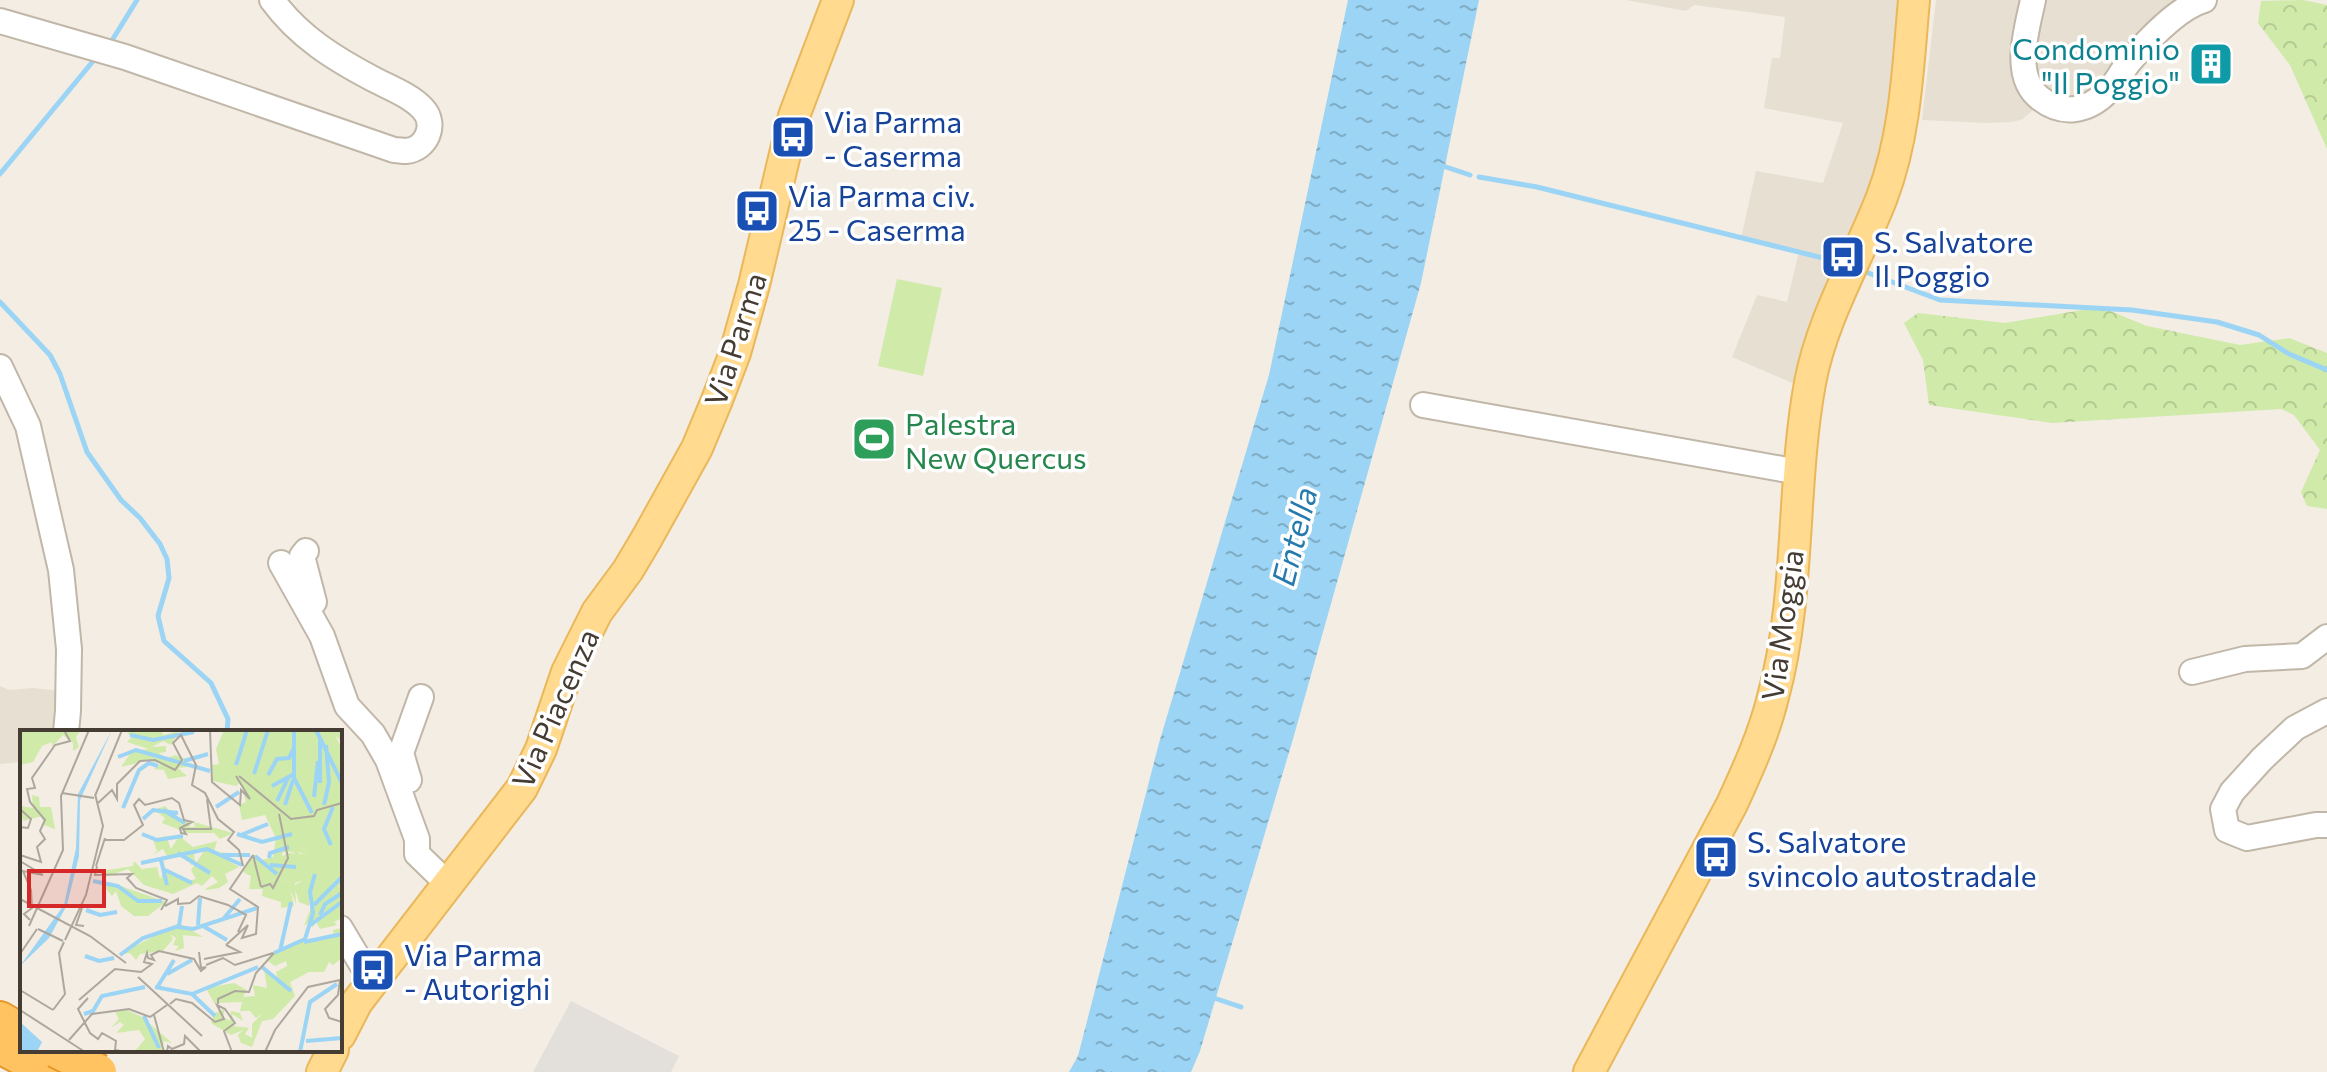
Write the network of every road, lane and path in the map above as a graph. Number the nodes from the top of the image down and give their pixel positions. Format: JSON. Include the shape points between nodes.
{"nodes":[{"id":1,"x":272,"y":0,"type":"edge"},
{"id":2,"x":838,"y":0,"type":"edge"},
{"id":3,"x":1914,"y":0,"type":"edge"},
{"id":4,"x":2033,"y":0,"type":"edge"},
{"id":5,"x":2204,"y":0,"type":"edge"},
{"id":6,"x":0,"y":21,"type":"edge"},
{"id":7,"x":0,"y":367,"type":"edge"},
{"id":8,"x":1423,"y":405,"type":"dead end"},
{"id":9,"x":697,"y":448,"type":"joint"},
{"id":10,"x":1799,"y":472,"type":"junction"},
{"id":11,"x":306,"y":551,"type":"dead end"},
{"id":12,"x":281,"y":563,"type":"dead end"},
{"id":13,"x":322,"y":636,"type":"junction"},
{"id":14,"x":2327,"y":637,"type":"edge"},
{"id":15,"x":2192,"y":672,"type":"dead end"},
{"id":16,"x":421,"y":697,"type":"dead end"},
{"id":17,"x":2327,"y":711,"type":"edge"},
{"id":18,"x":66,"y":730,"type":"edge"},
{"id":19,"x":2327,"y":825,"type":"edge"},
{"id":20,"x":417,"y":839,"type":"junction"},
{"id":21,"x":448,"y":884,"type":"junction"},
{"id":22,"x":342,"y":931,"type":"edge"},
{"id":23,"x":373,"y":983,"type":"junction"},
{"id":24,"x":0,"y":1019,"type":"edge"},
{"id":25,"x":342,"y":1031,"type":"edge"},
{"id":26,"x":13,"y":1044,"type":"edge"},
{"id":27,"x":23,"y":1052,"type":"edge"},
{"id":28,"x":60,"y":1052,"type":"edge"},
{"id":29,"x":70,"y":1052,"type":"edge"},
{"id":30,"x":332,"y":1052,"type":"edge"},
{"id":31,"x":49,"y":1072,"type":"edge"},
{"id":32,"x":78,"y":1072,"type":"edge"},
{"id":33,"x":99,"y":1072,"type":"edge"},
{"id":34,"x":322,"y":1072,"type":"edge"},
{"id":35,"x":1589,"y":1072,"type":"edge"}],
"edges":[{"from":1,"to":6,"type":"street","via":[[310,42],[423,108],[429,117],[426,140],[408,151],[394,150],[125,57]]},
{"from":2,"to":9,"type":"main road","name":"Via Parma","via":[[794,116],[735,353]]},
{"from":3,"to":10,"type":"main road","name":"Via Moggia","via":[[1900,134],[1883,195],[1815,359]]},
{"from":4,"to":5,"type":"street","via":[[2023,61],[2029,83],[2055,108],[2075,110],[2109,91],[2143,46],[2189,4]]},
{"from":7,"to":18,"type":"street","via":[[28,426],[61,570],[69,649]]},
{"from":8,"to":10,"type":"street"},
{"from":9,"to":21,"type":"main road","name":"Via Piacenza","via":[[628,570],[597,612],[567,672],[522,788]]},
{"from":10,"to":35,"type":"main road","name":"Via Moggia","via":[[1784,641],[1766,723],[1732,804]]},
{"from":11,"to":13,"type":"street","via":[[303,564]]},
{"from":12,"to":13,"type":"street"},
{"from":13,"to":20,"type":"street","via":[[347,706],[384,753]]},
{"from":14,"to":15,"type":"street","via":[[2302,656],[2245,659]]},
{"from":16,"to":20,"type":"street","via":[[401,753],[422,825]]},
{"from":17,"to":19,"type":"street","via":[[2295,728],[2262,759],[2223,809],[2227,830],[2247,838]]},
{"from":20,"to":21,"type":"street","via":[[417,854]]},
{"from":21,"to":23,"type":"main road","name":"Via Piacenza"},
{"from":22,"to":23,"type":"street"},
{"from":23,"to":25,"type":"main road","name":"Via Piacenza"},
{"from":24,"to":26,"type":"highway"},
{"from":27,"to":31,"type":"highway"},
{"from":28,"to":33,"type":"highway","bridge":true},
{"from":29,"to":32,"type":"street"},
{"from":30,"to":34,"type":"main road"}]}
